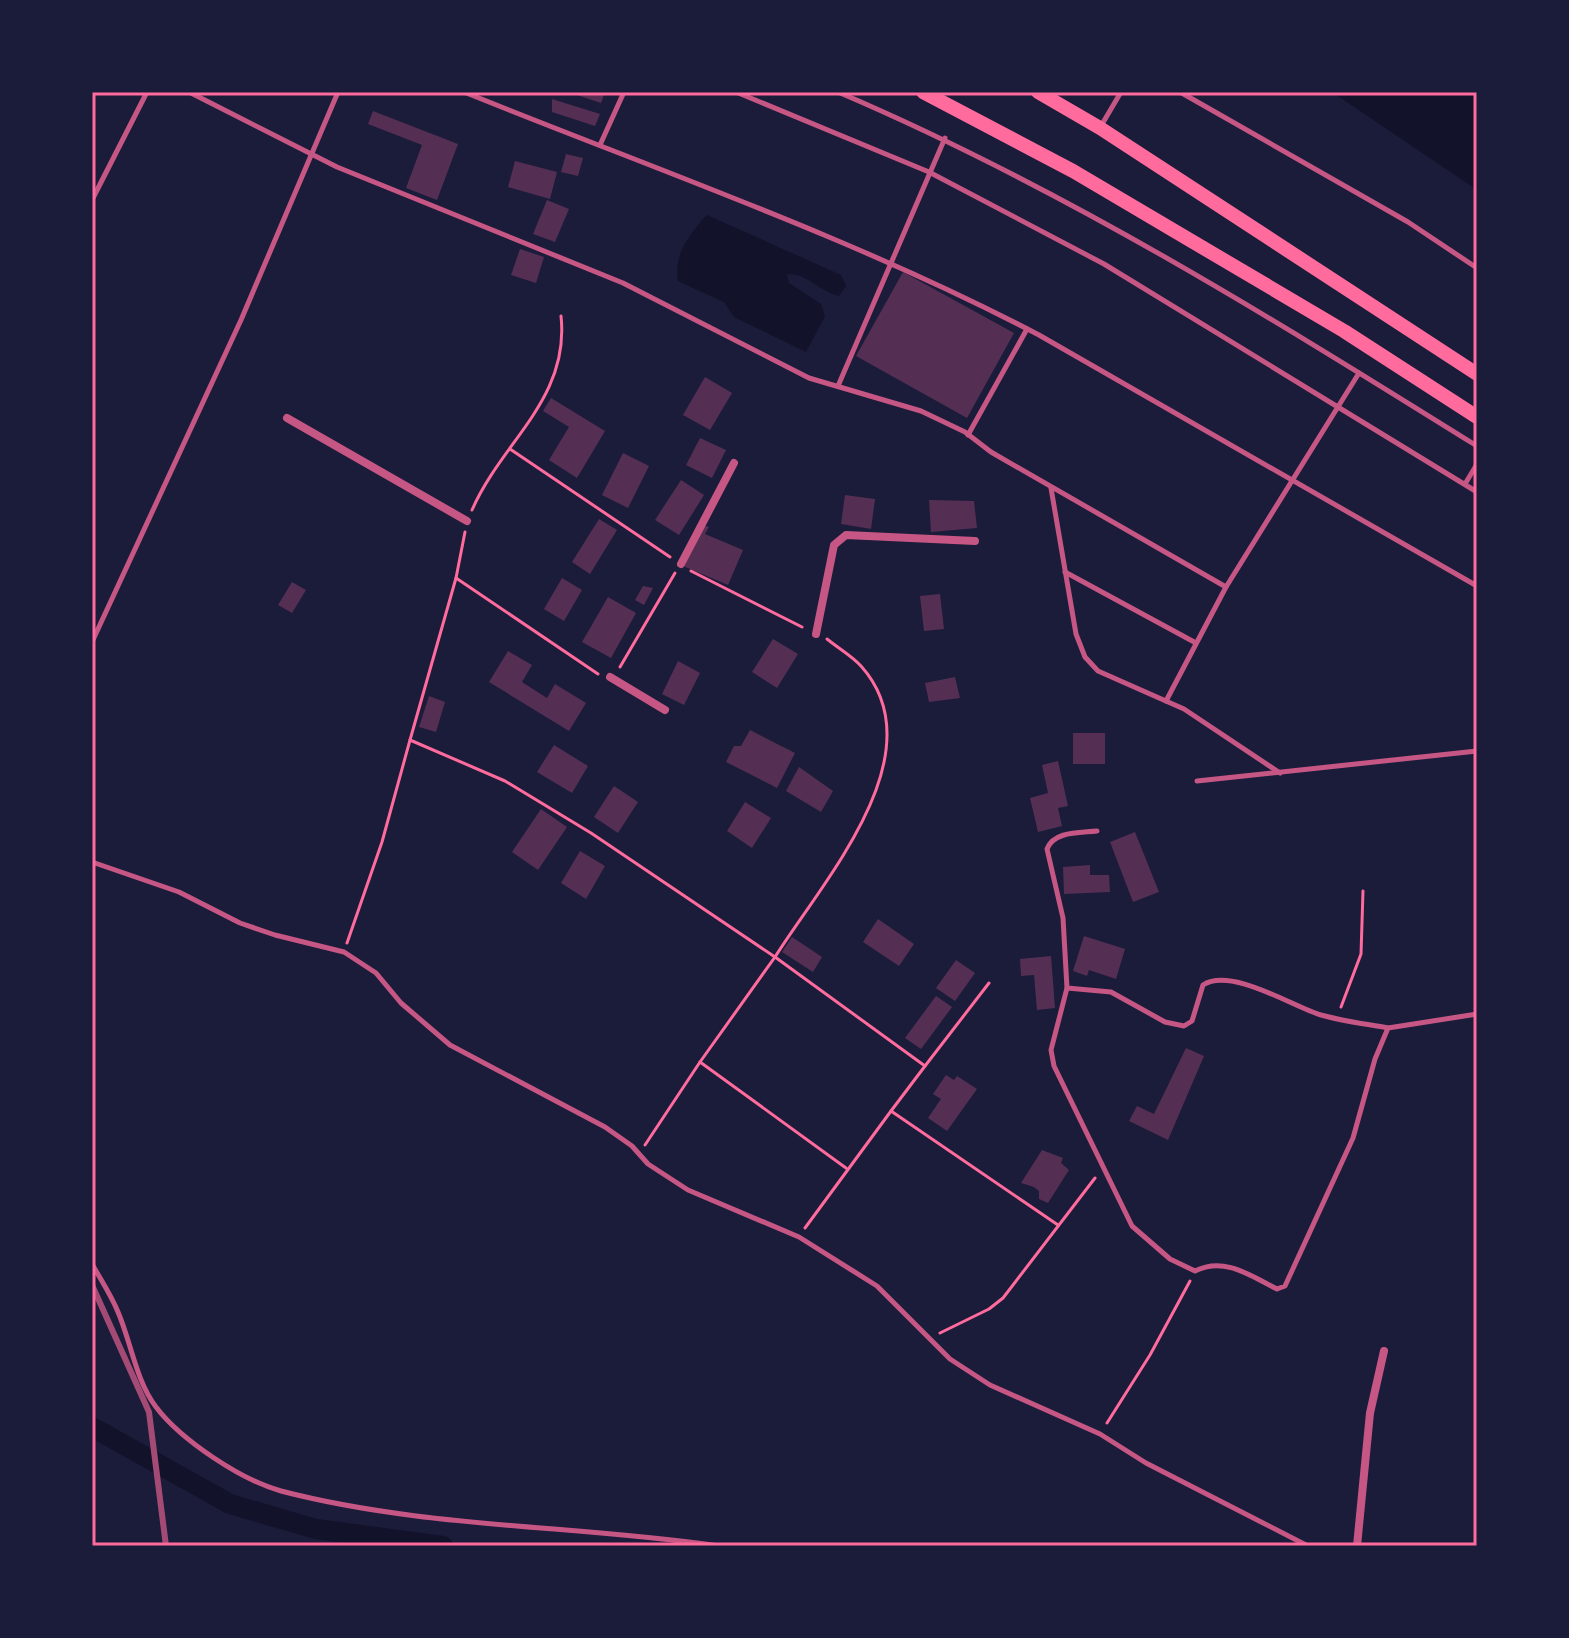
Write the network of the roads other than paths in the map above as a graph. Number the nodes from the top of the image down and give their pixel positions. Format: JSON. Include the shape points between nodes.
{"nodes":[{"id":1,"x":147,"y":92,"type":"edge"},
{"id":2,"x":189,"y":92,"type":"edge"},
{"id":3,"x":338,"y":92,"type":"edge"},
{"id":4,"x":464,"y":92,"type":"edge"},
{"id":5,"x":624,"y":92,"type":"edge"},
{"id":6,"x":736,"y":92,"type":"edge"},
{"id":7,"x":838,"y":92,"type":"edge"},
{"id":8,"x":923,"y":92,"type":"edge"},
{"id":9,"x":1038,"y":92,"type":"edge"},
{"id":10,"x":1121,"y":92,"type":"edge"},
{"id":11,"x":1180,"y":92,"type":"edge"},
{"id":12,"x":1100,"y":128,"type":"junction"},
{"id":13,"x":945,"y":138,"type":"junction"},
{"id":14,"x":600,"y":145,"type":"junction"},
{"id":15,"x":312,"y":153,"type":"junction"},
{"id":16,"x":929,"y":172,"type":"junction"},
{"id":17,"x":92,"y":200,"type":"edge"},
{"id":18,"x":889,"y":261,"type":"junction"},
{"id":19,"x":1477,"y":268,"type":"edge"},
{"id":20,"x":1027,"y":329,"type":"junction"},
{"id":21,"x":1359,"y":373,"type":"junction"},
{"id":22,"x":1477,"y":374,"type":"edge"},
{"id":23,"x":838,"y":386,"type":"junction"},
{"id":24,"x":1338,"y":405,"type":"junction"},
{"id":25,"x":1477,"y":417,"type":"edge"},
{"id":26,"x":287,"y":418,"type":"dead end"},
{"id":27,"x":968,"y":435,"type":"junction"},
{"id":28,"x":1477,"y":446,"type":"edge"},
{"id":29,"x":734,"y":463,"type":"dead end"},
{"id":30,"x":1477,"y":464,"type":"edge"},
{"id":31,"x":1290,"y":479,"type":"junction"},
{"id":32,"x":1465,"y":484,"type":"junction"},
{"id":33,"x":1051,"y":487,"type":"junction"},
{"id":34,"x":1477,"y":492,"type":"edge"},
{"id":35,"x":467,"y":521,"type":"road end"},
{"id":36,"x":975,"y":541,"type":"dead end"},
{"id":37,"x":681,"y":564,"type":"road end"},
{"id":38,"x":1065,"y":572,"type":"junction"},
{"id":39,"x":1477,"y":586,"type":"edge"},
{"id":40,"x":1226,"y":587,"type":"junction"},
{"id":41,"x":816,"y":634,"type":"road end"},
{"id":42,"x":92,"y":642,"type":"edge"},
{"id":43,"x":1196,"y":643,"type":"junction"},
{"id":44,"x":610,"y":677,"type":"road end"},
{"id":45,"x":1166,"y":701,"type":"junction"},
{"id":46,"x":665,"y":710,"type":"dead end"},
{"id":47,"x":1477,"y":751,"type":"edge"},
{"id":48,"x":1280,"y":773,"type":"junction"},
{"id":49,"x":1197,"y":781,"type":"dead end"},
{"id":50,"x":1097,"y":831,"type":"dead end"},
{"id":51,"x":92,"y":862,"type":"edge"},
{"id":52,"x":1067,"y":988,"type":"junction"},
{"id":53,"x":1477,"y":1014,"type":"edge"},
{"id":54,"x":1388,"y":1028,"type":"junction"},
{"id":55,"x":92,"y":1264,"type":"edge"},
{"id":56,"x":1384,"y":1351,"type":"dead end"},
{"id":57,"x":719,"y":1546,"type":"edge"},
{"id":58,"x":1308,"y":1546,"type":"edge"},
{"id":59,"x":1357,"y":1546,"type":"edge"}],
"edges":[{"from":1,"to":17,"type":"lane"},
{"from":2,"to":15,"type":"lane"},
{"from":3,"to":15,"type":"lane"},
{"from":4,"to":14,"type":"lane"},
{"from":5,"to":14,"type":"lane"},
{"from":6,"to":16,"type":"lane"},
{"from":7,"to":13,"type":"lane"},
{"from":8,"to":25,"type":"main road","via":[[1073,171],[1344,331]]},
{"from":9,"to":12,"type":"main road"},
{"from":10,"to":12,"type":"lane"},
{"from":11,"to":19,"type":"lane","via":[[1408,222]]},
{"from":12,"to":22,"type":"main road"},
{"from":13,"to":16,"type":"lane"},
{"from":13,"to":21,"type":"lane","via":[[1084,210]]},
{"from":14,"to":18,"type":"lane"},
{"from":15,"to":23,"type":"lane","via":[[576,262],[809,378]]},
{"from":15,"to":42,"type":"lane"},
{"from":16,"to":18,"type":"lane"},
{"from":16,"to":24,"type":"lane","via":[[1104,264]]},
{"from":18,"to":20,"type":"lane"},
{"from":18,"to":23,"type":"lane"},
{"from":20,"to":27,"type":"lane"},
{"from":20,"to":31,"type":"lane"},
{"from":21,"to":24,"type":"lane"},
{"from":21,"to":28,"type":"lane"},
{"from":23,"to":27,"type":"lane","via":[[921,411]]},
{"from":24,"to":31,"type":"lane"},
{"from":24,"to":32,"type":"lane"},
{"from":26,"to":35,"type":"street"},
{"from":27,"to":33,"type":"lane"},
{"from":29,"to":37,"type":"street"},
{"from":30,"to":32,"type":"lane"},
{"from":31,"to":39,"type":"lane"},
{"from":31,"to":40,"type":"lane"},
{"from":32,"to":34,"type":"lane"},
{"from":33,"to":38,"type":"lane"},
{"from":33,"to":40,"type":"lane"},
{"from":36,"to":41,"type":"street","via":[[846,535],[838,539]]},
{"from":38,"to":43,"type":"lane"},
{"from":38,"to":45,"type":"lane","via":[[1085,657],[1098,671]]},
{"from":40,"to":43,"type":"lane"},
{"from":43,"to":45,"type":"lane"},
{"from":44,"to":46,"type":"street"},
{"from":45,"to":48,"type":"lane"},
{"from":47,"to":48,"type":"lane"},
{"from":48,"to":49,"type":"lane"},
{"from":50,"to":52,"type":"lane","via":[[1058,836],[1047,849],[1063,918]]},
{"from":51,"to":58,"type":"lane","via":[[179,892],[240,923],[344,952],[376,973],[401,1003],[450,1045],[605,1127],[688,1190],[799,1237],[877,1286],[950,1359],[990,1385],[1100,1434]]},
{"from":52,"to":54,"type":"lane","via":[[1111,992],[1165,1022],[1184,1026],[1192,1021],[1203,985],[1238,982],[1322,1015]]},
{"from":52,"to":54,"type":"lane","via":[[1051,1050],[1054,1066],[1132,1226],[1170,1259],[1195,1271],[1232,1267],[1277,1289],[1288,1280],[1353,1138]]},
{"from":53,"to":54,"type":"lane"},
{"from":55,"to":57,"type":"lane","via":[[117,1309],[157,1409],[223,1464],[251,1480],[375,1509]]},
{"from":56,"to":59,"type":"street","via":[[1370,1413]]}]}
